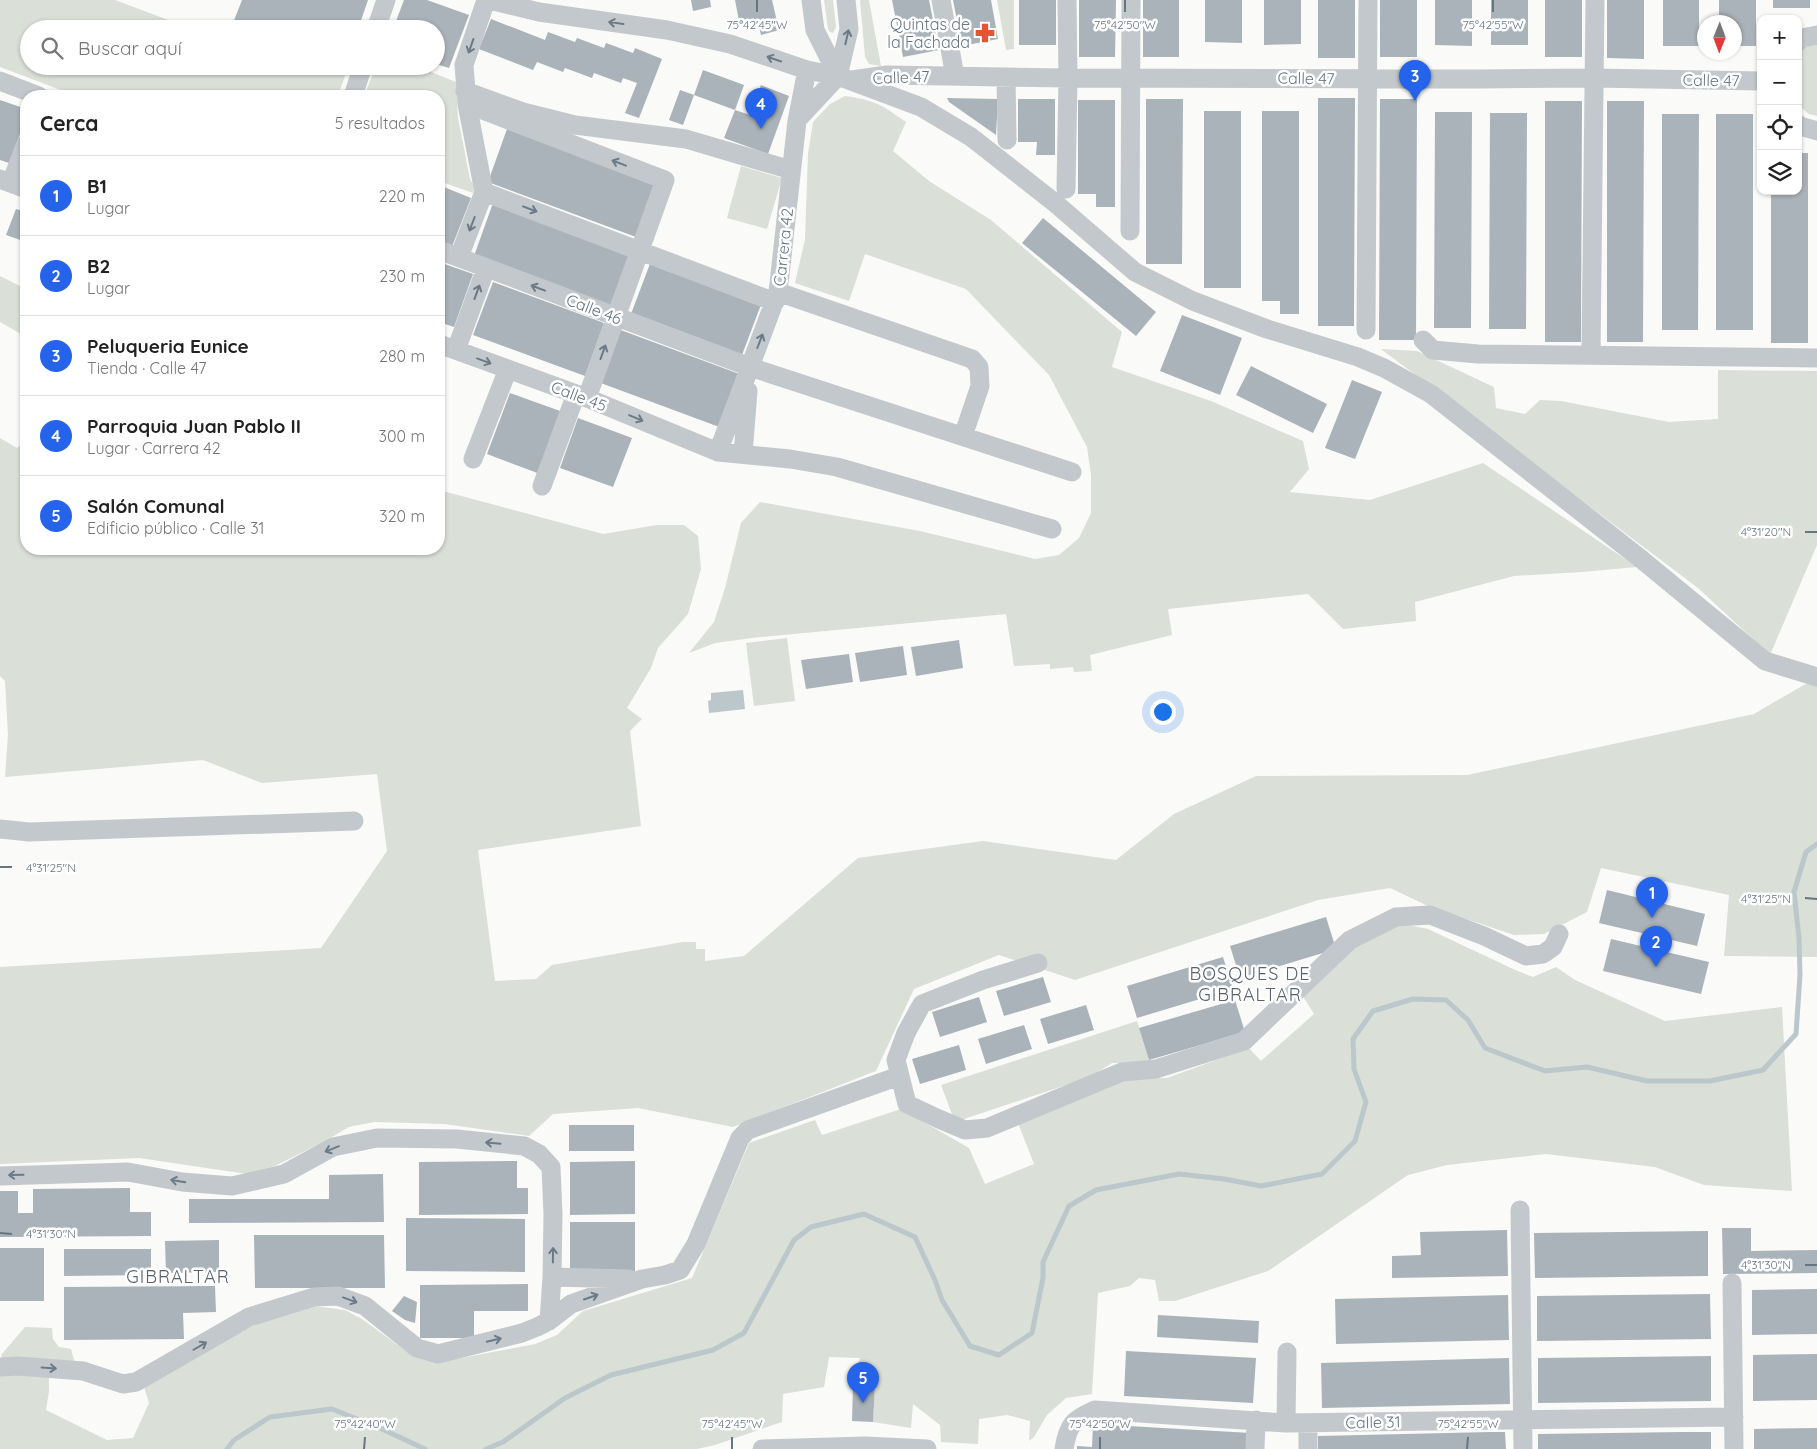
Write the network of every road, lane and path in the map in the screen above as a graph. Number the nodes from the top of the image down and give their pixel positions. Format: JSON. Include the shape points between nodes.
{"nodes":[{"id":1,"x":386,"y":0,"type":"edge"},
{"id":2,"x":488,"y":0,"type":"edge"},
{"id":3,"x":811,"y":0,"type":"edge"},
{"id":4,"x":846,"y":0,"type":"edge"},
{"id":5,"x":941,"y":0,"type":"edge"},
{"id":6,"x":1068,"y":0,"type":"edge"},
{"id":7,"x":1131,"y":0,"type":"edge"},
{"id":8,"x":1368,"y":0,"type":"edge"},
{"id":9,"x":1595,"y":0,"type":"edge"},
{"id":10,"x":379,"y":20,"type":"edge"},
{"id":11,"x":1817,"y":35,"type":"edge"},
{"id":12,"x":1802,"y":38,"type":"edge"},
{"id":13,"x":807,"y":70,"type":"junction"},
{"id":14,"x":360,"y":75,"type":"edge"},
{"id":15,"x":955,"y":76,"type":"junction"},
{"id":16,"x":845,"y":78,"type":"junction"},
{"id":17,"x":1006,"y":78,"type":"junction"},
{"id":18,"x":1068,"y":78,"type":"junction"},
{"id":19,"x":1131,"y":78,"type":"junction"},
{"id":20,"x":1594,"y":78,"type":"junction"},
{"id":21,"x":1367,"y":79,"type":"junction"},
{"id":22,"x":0,"y":81,"type":"edge"},
{"id":23,"x":1757,"y":81,"type":"edge"},
{"id":24,"x":23,"y":90,"type":"edge"},
{"id":25,"x":354,"y":90,"type":"edge"},
{"id":26,"x":466,"y":98,"type":"junction"},
{"id":27,"x":796,"y":121,"type":"junction"},
{"id":28,"x":1802,"y":127,"type":"edge"},
{"id":29,"x":1817,"y":131,"type":"edge"},
{"id":30,"x":1007,"y":140,"type":"dead end"},
{"id":31,"x":20,"y":161,"type":"edge"},
{"id":32,"x":791,"y":170,"type":"junction"},
{"id":33,"x":12,"y":184,"type":"edge"},
{"id":34,"x":1066,"y":189,"type":"dead end"},
{"id":35,"x":484,"y":192,"type":"junction"},
{"id":36,"x":1130,"y":230,"type":"dead end"},
{"id":37,"x":639,"y":250,"type":"junction"},
{"id":38,"x":445,"y":252,"type":"edge"},
{"id":39,"x":459,"y":257,"type":"junction"},
{"id":40,"x":486,"y":268,"type":"junction"},
{"id":41,"x":777,"y":297,"type":"junction"},
{"id":42,"x":616,"y":318,"type":"junction"},
{"id":43,"x":1366,"y":330,"type":"dead end"},
{"id":44,"x":1422,"y":340,"type":"dead end"},
{"id":45,"x":447,"y":347,"type":"edge"},
{"id":46,"x":1592,"y":355,"type":"junction"},
{"id":47,"x":1817,"y":358,"type":"edge"},
{"id":48,"x":750,"y":367,"type":"junction"},
{"id":49,"x":508,"y":369,"type":"junction"},
{"id":50,"x":581,"y":396,"type":"junction"},
{"id":51,"x":963,"y":436,"type":"junction"},
{"id":52,"x":718,"y":452,"type":"junction"},
{"id":53,"x":743,"y":454,"type":"junction"},
{"id":54,"x":474,"y":459,"type":"dead end"},
{"id":55,"x":1072,"y":472,"type":"dead end"},
{"id":56,"x":542,"y":486,"type":"dead end"},
{"id":57,"x":1052,"y":529,"type":"dead end"},
{"id":58,"x":1817,"y":677,"type":"edge"},
{"id":59,"x":354,"y":821,"type":"dead end"},
{"id":60,"x":0,"y":828,"type":"edge"},
{"id":61,"x":1559,"y":934,"type":"dead end"},
{"id":62,"x":1038,"y":963,"type":"dead end"},
{"id":63,"x":899,"y":1076,"type":"junction"},
{"id":64,"x":0,"y":1176,"type":"edge"},
{"id":65,"x":1520,"y":1210,"type":"dead end"},
{"id":66,"x":552,"y":1277,"type":"junction"},
{"id":67,"x":642,"y":1279,"type":"junction"},
{"id":68,"x":1732,"y":1283,"type":"dead end"},
{"id":69,"x":549,"y":1321,"type":"junction"},
{"id":70,"x":1287,"y":1352,"type":"dead end"},
{"id":71,"x":0,"y":1367,"type":"edge"},
{"id":72,"x":1734,"y":1417,"type":"junction"},
{"id":73,"x":1256,"y":1420,"type":"junction"},
{"id":74,"x":1523,"y":1420,"type":"junction"},
{"id":75,"x":1286,"y":1423,"type":"junction"},
{"id":76,"x":1308,"y":1423,"type":"junction"},
{"id":77,"x":865,"y":1447,"type":"edge"},
{"id":78,"x":762,"y":1449,"type":"edge"},
{"id":79,"x":927,"y":1449,"type":"edge"},
{"id":80,"x":1064,"y":1449,"type":"edge"},
{"id":81,"x":1254,"y":1449,"type":"edge"},
{"id":82,"x":1308,"y":1449,"type":"edge"},
{"id":83,"x":1523,"y":1449,"type":"edge"},
{"id":84,"x":1734,"y":1449,"type":"edge"}],
"edges":[{"from":1,"to":10,"type":"street"},
{"from":13,"to":2,"type":"street","one_way":true,"via":[[730,44],[685,34],[539,12]]},
{"from":2,"to":26,"type":"street","one_way":true,"via":[[464,65]]},
{"from":3,"to":16,"type":"street","via":[[815,30]]},
{"from":16,"to":4,"type":"street","one_way":true,"via":[[849,29]]},
{"from":5,"to":15,"type":"street"},
{"from":6,"to":18,"type":"street"},
{"from":7,"to":19,"type":"street"},
{"from":8,"to":21,"type":"street"},
{"from":9,"to":20,"type":"street"},
{"from":11,"to":12,"type":"street"},
{"from":13,"to":16,"type":"street"},
{"from":13,"to":27,"type":"street","name":"Carrera 42"},
{"from":14,"to":25,"type":"street"},
{"from":15,"to":16,"type":"street","name":"Calle 47"},
{"from":15,"to":17,"type":"street","name":"Calle 47"},
{"from":16,"to":27,"type":"street"},
{"from":16,"to":58,"type":"street","via":[[921,107],[971,137],[1135,272],[1193,301],[1266,329],[1358,357],[1431,394],[1765,660]]},
{"from":17,"to":18,"type":"street","name":"Calle 47"},
{"from":17,"to":30,"type":"street"},
{"from":18,"to":19,"type":"street","name":"Calle 47"},
{"from":18,"to":34,"type":"street"},
{"from":19,"to":21,"type":"street","name":"Calle 47"},
{"from":19,"to":36,"type":"street"},
{"from":20,"to":21,"type":"street","name":"Calle 47"},
{"from":20,"to":23,"type":"street","name":"Calle 47"},
{"from":20,"to":46,"type":"street"},
{"from":21,"to":43,"type":"street"},
{"from":22,"to":24,"type":"street"},
{"from":26,"to":32,"type":"street","via":[[575,125],[686,139]]},
{"from":26,"to":35,"type":"street"},
{"from":37,"to":26,"type":"street","one_way":true,"via":[[665,180]]},
{"from":27,"to":32,"type":"street","name":"Carrera 42"},
{"from":28,"to":29,"type":"street"},
{"from":31,"to":33,"type":"street"},
{"from":32,"to":41,"type":"street","name":"Carrera 42"},
{"from":35,"to":37,"type":"street","one_way":true},
{"from":35,"to":39,"type":"street","one_way":true},
{"from":37,"to":41,"type":"street"},
{"from":37,"to":42,"type":"street"},
{"from":38,"to":39,"type":"street","name":"Calle 46"},
{"from":39,"to":40,"type":"street","name":"Calle 46"},
{"from":42,"to":40,"type":"street","name":"Calle 46","one_way":true},
{"from":45,"to":40,"type":"street","one_way":true},
{"from":48,"to":41,"type":"street","name":"Carrera 42","one_way":true},
{"from":41,"to":51,"type":"street","via":[[972,359],[979,368],[980,386]]},
{"from":42,"to":48,"type":"street","name":"Calle 46"},
{"from":50,"to":42,"type":"street","one_way":true},
{"from":44,"to":46,"type":"street","via":[[1433,350],[1478,354]]},
{"from":45,"to":49,"type":"street","name":"Calle 45","one_way":true},
{"from":46,"to":47,"type":"street"},
{"from":48,"to":51,"type":"street","name":"Calle 46"},
{"from":48,"to":52,"type":"street","name":"Carrera 42"},
{"from":48,"to":53,"type":"street"},
{"from":49,"to":50,"type":"street","name":"Calle 45"},
{"from":49,"to":54,"type":"street"},
{"from":50,"to":52,"type":"street","name":"Calle 45","one_way":true},
{"from":50,"to":56,"type":"street"},
{"from":51,"to":55,"type":"street","name":"Calle 46"},
{"from":52,"to":53,"type":"street","name":"Calle 45"},
{"from":53,"to":57,"type":"street","name":"Calle 45","via":[[837,467]]},
{"from":59,"to":60,"type":"street","via":[[29,832]]},
{"from":61,"to":63,"type":"street","via":[[1552,947],[1543,954],[1526,956],[1430,915],[1396,917],[1350,940],[1244,1041],[1156,1069],[1122,1072],[987,1128],[964,1130],[907,1104]]},
{"from":62,"to":63,"type":"street","via":[[922,1004],[896,1060]]},
{"from":63,"to":67,"type":"street","via":[[748,1130],[740,1138],[696,1244],[680,1270]]},
{"from":66,"to":64,"type":"street","one_way":true,"via":[[551,1167],[539,1154],[524,1146],[377,1138],[333,1147],[284,1174],[232,1186],[182,1182],[128,1172]]},
{"from":65,"to":74,"type":"street"},
{"from":66,"to":67,"type":"street"},
{"from":66,"to":69,"type":"street"},
{"from":69,"to":67,"type":"street","one_way":true,"via":[[571,1304]]},
{"from":68,"to":72,"type":"street"},
{"from":71,"to":69,"type":"street","one_way":true,"via":[[83,1371],[123,1384],[136,1382],[249,1317],[314,1297],[338,1296],[365,1306],[417,1348],[438,1354],[522,1334]]},
{"from":70,"to":75,"type":"street"},
{"from":72,"to":74,"type":"street","name":"Calle 31"},
{"from":72,"to":84,"type":"street"},
{"from":73,"to":75,"type":"street","name":"Calle 31"},
{"from":73,"to":80,"type":"street","name":"Calle 31","via":[[1095,1410],[1076,1419],[1066,1435]]},
{"from":73,"to":81,"type":"street"},
{"from":74,"to":76,"type":"street","name":"Calle 31"},
{"from":74,"to":83,"type":"street"},
{"from":75,"to":76,"type":"street","name":"Calle 31"},
{"from":76,"to":82,"type":"street"},
{"from":77,"to":78,"type":"street"},
{"from":77,"to":79,"type":"street"}]}
